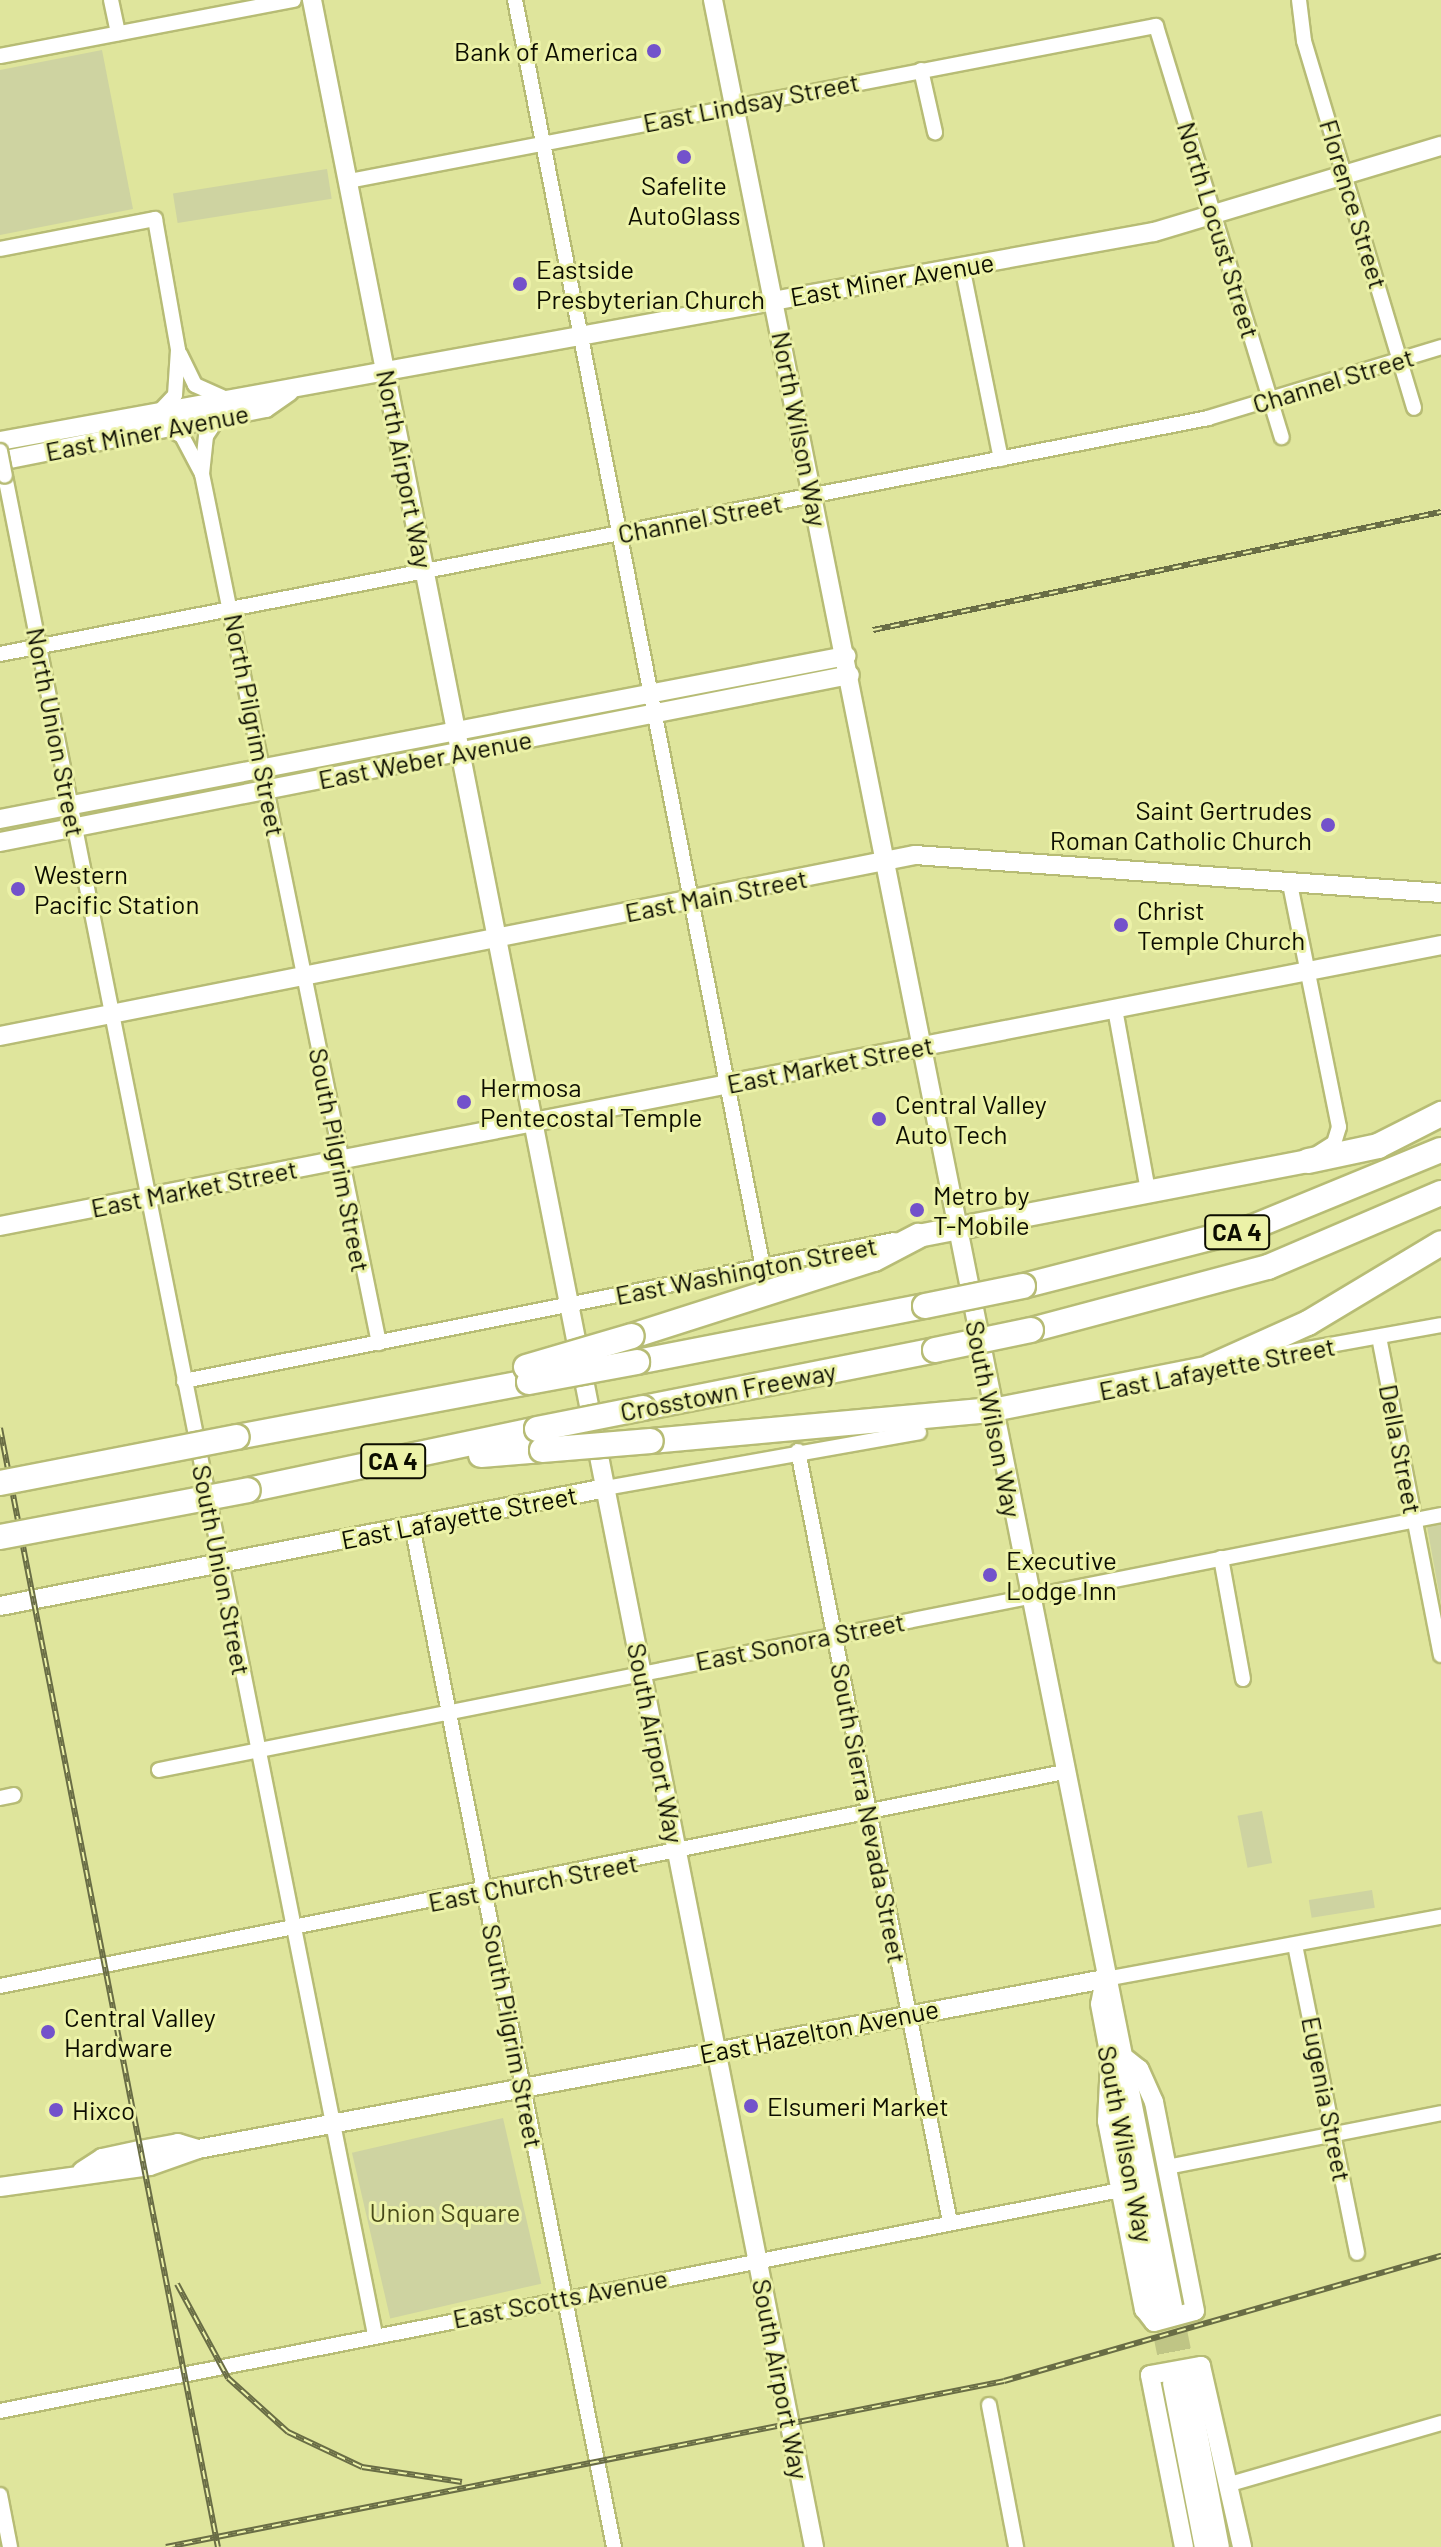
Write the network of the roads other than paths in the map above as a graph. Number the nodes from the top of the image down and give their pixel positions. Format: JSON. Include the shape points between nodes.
{"nodes":[{"id":1,"x":111,"y":0,"type":"edge"},
{"id":2,"x":294,"y":0,"type":"edge"},
{"id":3,"x":312,"y":0,"type":"edge"},
{"id":4,"x":515,"y":0,"type":"edge"},
{"id":5,"x":713,"y":0,"type":"edge"},
{"id":6,"x":1299,"y":0,"type":"edge"},
{"id":7,"x":1153,"y":25,"type":"joint"},
{"id":8,"x":118,"y":33,"type":"junction"},
{"id":9,"x":0,"y":56,"type":"edge"},
{"id":10,"x":921,"y":70,"type":"junction"},
{"id":11,"x":732,"y":104,"type":"junction"},
{"id":12,"x":935,"y":132,"type":"dead end"},
{"id":13,"x":542,"y":144,"type":"junction"},
{"id":14,"x":1441,"y":146,"type":"edge"},
{"id":15,"x":1345,"y":174,"type":"junction"},
{"id":16,"x":349,"y":181,"type":"junction"},
{"id":17,"x":1213,"y":215,"type":"junction"},
{"id":18,"x":0,"y":249,"type":"edge"},
{"id":19,"x":962,"y":266,"type":"junction"},
{"id":20,"x":774,"y":301,"type":"junction"},
{"id":21,"x":582,"y":337,"type":"junction"},
{"id":22,"x":1441,"y":347,"type":"edge"},
{"id":23,"x":178,"y":350,"type":"junction"},
{"id":24,"x":1400,"y":360,"type":"junction"},
{"id":25,"x":387,"y":373,"type":"junction"},
{"id":26,"x":289,"y":392,"type":"junction"},
{"id":27,"x":222,"y":397,"type":"junction"},
{"id":28,"x":1270,"y":399,"type":"junction"},
{"id":29,"x":1414,"y":408,"type":"dead end"},
{"id":30,"x":219,"y":417,"type":"junction"},
{"id":31,"x":164,"y":418,"type":"junction"},
{"id":32,"x":1282,"y":437,"type":"dead end"},
{"id":33,"x":0,"y":441,"type":"edge"},
{"id":34,"x":0,"y":451,"type":"edge"},
{"id":35,"x":1001,"y":459,"type":"junction"},
{"id":36,"x":2,"y":469,"type":"edge"},
{"id":37,"x":202,"y":474,"type":"junction"},
{"id":38,"x":813,"y":495,"type":"junction"},
{"id":39,"x":620,"y":534,"type":"junction"},
{"id":40,"x":424,"y":572,"type":"junction"},
{"id":41,"x":232,"y":610,"type":"junction"},
{"id":42,"x":39,"y":647,"type":"junction"},
{"id":43,"x":0,"y":654,"type":"edge"},
{"id":44,"x":848,"y":665,"type":"junction"},
{"id":45,"x":652,"y":693,"type":"junction"},
{"id":46,"x":656,"y":714,"type":"junction"},
{"id":47,"x":454,"y":730,"type":"junction"},
{"id":48,"x":459,"y":754,"type":"junction"},
{"id":49,"x":264,"y":768,"type":"junction"},
{"id":50,"x":268,"y":790,"type":"junction"},
{"id":51,"x":71,"y":805,"type":"junction"},
{"id":52,"x":0,"y":819,"type":"edge"},
{"id":53,"x":76,"y":827,"type":"junction"},
{"id":54,"x":0,"y":842,"type":"edge"},
{"id":55,"x":883,"y":860,"type":"junction"},
{"id":56,"x":1290,"y":884,"type":"junction"},
{"id":57,"x":1441,"y":893,"type":"edge"},
{"id":58,"x":691,"y":900,"type":"junction"},
{"id":59,"x":498,"y":938,"type":"junction"},
{"id":60,"x":1436,"y":945,"type":"edge"},
{"id":61,"x":1305,"y":970,"type":"junction"},
{"id":62,"x":305,"y":976,"type":"junction"},
{"id":63,"x":1115,"y":1009,"type":"junction"},
{"id":64,"x":111,"y":1014,"type":"junction"},
{"id":65,"x":0,"y":1036,"type":"edge"},
{"id":66,"x":921,"y":1046,"type":"junction"},
{"id":67,"x":727,"y":1084,"type":"junction"},
{"id":68,"x":1441,"y":1114,"type":"edge"},
{"id":69,"x":534,"y":1122,"type":"junction"},
{"id":70,"x":1441,"y":1150,"type":"edge"},
{"id":71,"x":340,"y":1160,"type":"junction"},
{"id":72,"x":1308,"y":1161,"type":"junction"},
{"id":73,"x":1148,"y":1191,"type":"junction"},
{"id":74,"x":1441,"y":1193,"type":"edge"},
{"id":75,"x":147,"y":1198,"type":"junction"},
{"id":76,"x":0,"y":1226,"type":"edge"},
{"id":77,"x":956,"y":1228,"type":"junction"},
{"id":78,"x":918,"y":1236,"type":"junction"},
{"id":79,"x":1441,"y":1243,"type":"edge"},
{"id":80,"x":763,"y":1267,"type":"junction"},
{"id":81,"x":570,"y":1306,"type":"junction"},
{"id":82,"x":1441,"y":1325,"type":"edge"},
{"id":83,"x":1379,"y":1337,"type":"junction"},
{"id":84,"x":379,"y":1343,"type":"junction"},
{"id":85,"x":1210,"y":1367,"type":"junction"},
{"id":86,"x":527,"y":1374,"type":"junction"},
{"id":87,"x":184,"y":1381,"type":"junction"},
{"id":88,"x":993,"y":1410,"type":"junction"},
{"id":89,"x":919,"y":1432,"type":"dead end"},
{"id":90,"x":540,"y":1439,"type":"junction"},
{"id":91,"x":798,"y":1451,"type":"junction"},
{"id":92,"x":7,"y":1480,"type":"edge"},
{"id":93,"x":606,"y":1488,"type":"junction"},
{"id":94,"x":1441,"y":1515,"type":"edge"},
{"id":95,"x":1415,"y":1520,"type":"junction"},
{"id":96,"x":412,"y":1526,"type":"junction"},
{"id":97,"x":0,"y":1537,"type":"edge"},
{"id":98,"x":1221,"y":1558,"type":"junction"},
{"id":99,"x":221,"y":1563,"type":"junction"},
{"id":100,"x":1029,"y":1596,"type":"junction"},
{"id":101,"x":0,"y":1606,"type":"edge"},
{"id":102,"x":834,"y":1634,"type":"junction"},
{"id":103,"x":1441,"y":1655,"type":"edge"},
{"id":104,"x":642,"y":1672,"type":"junction"},
{"id":105,"x":1243,"y":1679,"type":"dead end"},
{"id":106,"x":449,"y":1710,"type":"junction"},
{"id":107,"x":256,"y":1748,"type":"junction"},
{"id":108,"x":159,"y":1770,"type":"dead end"},
{"id":109,"x":1064,"y":1772,"type":"junction"},
{"id":110,"x":870,"y":1815,"type":"junction"},
{"id":111,"x":678,"y":1853,"type":"junction"},
{"id":112,"x":485,"y":1891,"type":"junction"},
{"id":113,"x":1441,"y":1917,"type":"edge"},
{"id":114,"x":292,"y":1929,"type":"junction"},
{"id":115,"x":1295,"y":1945,"type":"junction"},
{"id":116,"x":1105,"y":1979,"type":"junction"},
{"id":117,"x":0,"y":1986,"type":"edge"},
{"id":118,"x":909,"y":2013,"type":"junction"},
{"id":119,"x":717,"y":2051,"type":"junction"},
{"id":120,"x":1118,"y":2060,"type":"junction"},
{"id":121,"x":523,"y":2088,"type":"junction"},
{"id":122,"x":1441,"y":2113,"type":"edge"},
{"id":123,"x":332,"y":2124,"type":"junction"},
{"id":124,"x":1333,"y":2134,"type":"junction"},
{"id":125,"x":1167,"y":2167,"type":"junction"},
{"id":126,"x":0,"y":2187,"type":"edge"},
{"id":127,"x":1120,"y":2190,"type":"junction"},
{"id":128,"x":950,"y":2222,"type":"junction"},
{"id":129,"x":1357,"y":2253,"type":"dead end"},
{"id":130,"x":758,"y":2260,"type":"junction"},
{"id":131,"x":564,"y":2297,"type":"junction"},
{"id":132,"x":1165,"y":2307,"type":"tunnel mouth"},
{"id":133,"x":375,"y":2334,"type":"junction"},
{"id":134,"x":989,"y":2405,"type":"dead end"},
{"id":135,"x":0,"y":2411,"type":"edge"},
{"id":136,"x":1441,"y":2423,"type":"edge"},
{"id":137,"x":1230,"y":2484,"type":"junction"},
{"id":138,"x":0,"y":2495,"type":"edge"},
{"id":139,"x":1181,"y":2546,"type":"edge"},
{"id":140,"x":10,"y":2547,"type":"edge"},
{"id":141,"x":614,"y":2547,"type":"edge"},
{"id":142,"x":814,"y":2547,"type":"edge"},
{"id":143,"x":1016,"y":2547,"type":"edge"},
{"id":144,"x":1204,"y":2547,"type":"edge"},
{"id":145,"x":1220,"y":2547,"type":"edge"},
{"id":146,"x":1242,"y":2547,"type":"edge"}],
"edges":[{"from":1,"to":8,"type":"street"},
{"from":2,"to":8,"type":"street"},
{"from":3,"to":16,"type":"main road","name":"North Airport Way"},
{"from":4,"to":13,"type":"street"},
{"from":5,"to":11,"type":"main road","name":"North Wilson Way"},
{"from":6,"to":15,"type":"street","name":"Florence Street"},
{"from":7,"to":10,"type":"street","name":"East Lindsay Street"},
{"from":7,"to":17,"type":"street","name":"North Locust Street"},
{"from":8,"to":9,"type":"street"},
{"from":10,"to":11,"type":"street","name":"East Lindsay Street"},
{"from":10,"to":12,"type":"street"},
{"from":11,"to":13,"type":"street","name":"East Lindsay Street"},
{"from":11,"to":20,"type":"main road","name":"North Wilson Way"},
{"from":13,"to":16,"type":"street","name":"East Lindsay Street"},
{"from":13,"to":21,"type":"street"},
{"from":14,"to":15,"type":"main road","name":"East Miner Avenue"},
{"from":15,"to":17,"type":"main road","name":"East Miner Avenue"},
{"from":15,"to":24,"type":"street","name":"Florence Street"},
{"from":16,"to":25,"type":"main road","name":"North Airport Way"},
{"from":17,"to":19,"type":"main road","name":"East Miner Avenue"},
{"from":17,"to":28,"type":"street","name":"North Locust Street"},
{"from":18,"to":23,"type":"street","via":[[155,219]]},
{"from":19,"to":20,"type":"main road","name":"East Miner Avenue"},
{"from":19,"to":35,"type":"street"},
{"from":20,"to":21,"type":"main road","name":"East Miner Avenue"},
{"from":20,"to":38,"type":"main road","name":"North Wilson Way"},
{"from":21,"to":25,"type":"main road","name":"East Miner Avenue"},
{"from":21,"to":39,"type":"street"},
{"from":22,"to":24,"type":"street","name":"Channel Street"},
{"from":23,"to":27,"type":"street","via":[[195,385]]},
{"from":23,"to":31,"type":"street","via":[[175,395]]},
{"from":24,"to":28,"type":"street","name":"Channel Street"},
{"from":24,"to":29,"type":"street","name":"Florence Street"},
{"from":25,"to":26,"type":"main road","name":"East Miner Avenue"},
{"from":25,"to":40,"type":"main road","name":"North Airport Way"},
{"from":26,"to":27,"type":"main road","name":"East Miner Avenue"},
{"from":26,"to":30,"type":"main road","name":"East Miner Avenue","via":[[266,408]]},
{"from":27,"to":31,"type":"main road","name":"East Miner Avenue"},
{"from":28,"to":32,"type":"street","name":"North Locust Street"},
{"from":28,"to":35,"type":"street","name":"Channel Street"},
{"from":30,"to":31,"type":"main road","name":"East Miner Avenue"},
{"from":30,"to":37,"type":"street","name":"North Pilgrim Street","via":[[206,436]]},
{"from":31,"to":33,"type":"main road","name":"East Miner Avenue"},
{"from":31,"to":36,"type":"main road","name":"East Miner Avenue"},
{"from":31,"to":37,"type":"street","name":"North Pilgrim Street","via":[[183,437]]},
{"from":34,"to":36,"type":"street","name":"North Union Street","bridge":true},
{"from":35,"to":38,"type":"street","name":"Channel Street"},
{"from":36,"to":42,"type":"street","name":"North Union Street"},
{"from":37,"to":41,"type":"street","name":"North Pilgrim Street"},
{"from":38,"to":39,"type":"street","name":"Channel Street"},
{"from":38,"to":44,"type":"main road","name":"North Wilson Way"},
{"from":39,"to":40,"type":"street","name":"Channel Street"},
{"from":39,"to":45,"type":"street"},
{"from":40,"to":41,"type":"street","name":"Channel Street"},
{"from":40,"to":47,"type":"main road","name":"North Airport Way"},
{"from":41,"to":42,"type":"street","name":"Channel Street"},
{"from":41,"to":49,"type":"street","name":"North Pilgrim Street"},
{"from":42,"to":43,"type":"street","name":"Channel Street"},
{"from":42,"to":51,"type":"street","name":"North Union Street"},
{"from":44,"to":45,"type":"main road","name":"East Weber Avenue"},
{"from":44,"to":46,"type":"main road","name":"East Weber Avenue"},
{"from":44,"to":55,"type":"main road","name":"North Wilson Way"},
{"from":45,"to":46,"type":"street"},
{"from":45,"to":47,"type":"main road","name":"East Weber Avenue"},
{"from":46,"to":48,"type":"main road","name":"East Weber Avenue"},
{"from":46,"to":58,"type":"street"},
{"from":47,"to":48,"type":"main road","name":"North Airport Way"},
{"from":47,"to":49,"type":"main road","name":"East Weber Avenue"},
{"from":48,"to":50,"type":"main road","name":"East Weber Avenue"},
{"from":48,"to":59,"type":"main road","name":"North Airport Way"},
{"from":49,"to":50,"type":"street","name":"North Pilgrim Street"},
{"from":49,"to":51,"type":"main road","name":"East Weber Avenue"},
{"from":50,"to":53,"type":"main road","name":"East Weber Avenue"},
{"from":50,"to":62,"type":"street","name":"North Pilgrim Street"},
{"from":51,"to":52,"type":"main road","name":"East Weber Avenue"},
{"from":51,"to":53,"type":"street","name":"North Union Street"},
{"from":53,"to":54,"type":"main road","name":"East Weber Avenue"},
{"from":53,"to":64,"type":"street","name":"North Union Street"},
{"from":55,"to":56,"type":"main road","name":"East Main Street","via":[[915,855]]},
{"from":55,"to":58,"type":"main road","name":"East Main Street"},
{"from":55,"to":66,"type":"main road","name":"South Wilson Way"},
{"from":56,"to":57,"type":"main road","name":"East Main Street"},
{"from":56,"to":61,"type":"street"},
{"from":58,"to":59,"type":"main road","name":"East Main Street"},
{"from":58,"to":67,"type":"street"},
{"from":59,"to":62,"type":"main road","name":"East Main Street"},
{"from":59,"to":69,"type":"main road","name":"South Airport Way"},
{"from":60,"to":61,"type":"main road","name":"East Market Street"},
{"from":61,"to":63,"type":"main road","name":"East Market Street"},
{"from":61,"to":72,"type":"street","via":[[1339,1127],[1334,1143]]},
{"from":62,"to":64,"type":"main road","name":"East Main Street"},
{"from":62,"to":71,"type":"street","name":"South Pilgrim Street"},
{"from":63,"to":66,"type":"main road","name":"East Market Street"},
{"from":63,"to":73,"type":"street"},
{"from":64,"to":65,"type":"main road","name":"East Main Street"},
{"from":64,"to":75,"type":"street","name":"South Union Street"},
{"from":66,"to":67,"type":"main road","name":"East Market Street"},
{"from":66,"to":77,"type":"main road","name":"South Wilson Way"},
{"from":67,"to":69,"type":"main road","name":"East Market Street"},
{"from":67,"to":80,"type":"street"},
{"from":68,"to":72,"type":"highway","via":[[1378,1146]]},
{"from":69,"to":71,"type":"main road","name":"East Market Street"},
{"from":69,"to":81,"type":"main road","name":"South Airport Way"},
{"from":70,"to":86,"type":"highway","name":"Crosstown Freeway","number":"CA 4","bridge":true,"via":[[1253,1227],[1023,1286],[637,1362]]},
{"from":71,"to":75,"type":"main road","name":"East Market Street"},
{"from":71,"to":84,"type":"street","name":"South Pilgrim Street"},
{"from":72,"to":73,"type":"main road","name":"East Washington Street"},
{"from":73,"to":77,"type":"main road","name":"East Washington Street"},
{"from":74,"to":90,"type":"highway","name":"Crosstown Freeway","number":"CA 4","bridge":true,"via":[[1268,1267],[1031,1330],[643,1408]]},
{"from":75,"to":76,"type":"main road","name":"East Market Street"},
{"from":75,"to":87,"type":"street","name":"South Union Street"},
{"from":77,"to":78,"type":"main road","name":"East Washington Street"},
{"from":77,"to":88,"type":"main road","name":"South Wilson Way"},
{"from":78,"to":80,"type":"street","name":"East Washington Street"},
{"from":78,"to":86,"type":"highway","bridge":true,"via":[[874,1259]]},
{"from":79,"to":85,"type":"highway","via":[[1278,1339]]},
{"from":80,"to":81,"type":"street","name":"East Washington Street"},
{"from":81,"to":84,"type":"street","name":"East Washington Street"},
{"from":81,"to":93,"type":"main road","name":"South Airport Way"},
{"from":82,"to":83,"type":"street","name":"East Lafayette Street"},
{"from":83,"to":85,"type":"street","name":"East Lafayette Street"},
{"from":83,"to":95,"type":"street","name":"Della Street"},
{"from":84,"to":87,"type":"street","name":"East Washington Street"},
{"from":85,"to":88,"type":"main road","name":"East Lafayette Street"},
{"from":86,"to":92,"type":"highway","number":"CA 4","bridge":true,"via":[[371,1411]]},
{"from":87,"to":99,"type":"street","name":"South Union Street"},
{"from":88,"to":90,"type":"highway","bridge":true,"via":[[651,1441]]},
{"from":88,"to":100,"type":"main road","name":"South Wilson Way"},
{"from":89,"to":91,"type":"street","name":"East Lafayette Street"},
{"from":90,"to":97,"type":"highway","number":"CA 4","bridge":true},
{"from":91,"to":93,"type":"street","name":"East Lafayette Street"},
{"from":91,"to":102,"type":"street","name":"South Sierra Nevada Street"},
{"from":93,"to":96,"type":"main road","name":"East Lafayette Street"},
{"from":93,"to":104,"type":"main road","name":"South Airport Way"},
{"from":94,"to":95,"type":"street","name":"East Sonora Street"},
{"from":95,"to":98,"type":"street","name":"East Sonora Street"},
{"from":95,"to":103,"type":"street","name":"Della Street"},
{"from":96,"to":99,"type":"main road","name":"East Lafayette Street"},
{"from":96,"to":106,"type":"street","name":"South Pilgrim Street"},
{"from":98,"to":100,"type":"street","name":"East Sonora Street"},
{"from":98,"to":105,"type":"street"},
{"from":99,"to":101,"type":"main road","name":"East Lafayette Street"},
{"from":99,"to":107,"type":"street","name":"South Union Street"},
{"from":100,"to":102,"type":"street","name":"East Sonora Street"},
{"from":100,"to":109,"type":"main road","name":"South Wilson Way"},
{"from":102,"to":104,"type":"street","name":"East Sonora Street"},
{"from":102,"to":110,"type":"street","name":"South Sierra Nevada Street"},
{"from":104,"to":106,"type":"street","name":"East Sonora Street"},
{"from":104,"to":111,"type":"main road","name":"South Airport Way"},
{"from":106,"to":107,"type":"street","name":"East Sonora Street"},
{"from":106,"to":112,"type":"street","name":"South Pilgrim Street"},
{"from":107,"to":108,"type":"street","name":"East Sonora Street"},
{"from":107,"to":114,"type":"street","name":"South Union Street"},
{"from":109,"to":110,"type":"street","name":"East Church Street"},
{"from":109,"to":116,"type":"main road","name":"South Wilson Way"},
{"from":110,"to":111,"type":"street","name":"East Church Street"},
{"from":110,"to":118,"type":"street","name":"South Sierra Nevada Street"},
{"from":111,"to":112,"type":"street","name":"East Church Street"},
{"from":111,"to":119,"type":"main road","name":"South Airport Way"},
{"from":112,"to":114,"type":"street","name":"East Church Street"},
{"from":112,"to":121,"type":"street","name":"South Pilgrim Street"},
{"from":113,"to":115,"type":"street","name":"East Hazelton Avenue"},
{"from":114,"to":117,"type":"street","name":"East Church Street"},
{"from":114,"to":123,"type":"street","name":"South Union Street"},
{"from":115,"to":116,"type":"street","name":"East Hazelton Avenue"},
{"from":115,"to":124,"type":"street","name":"Eugenia Street"},
{"from":116,"to":118,"type":"main road","name":"East Hazelton Avenue"},
{"from":116,"to":120,"type":"main road","name":"South Wilson Way","via":[[1100,2004]]},
{"from":118,"to":119,"type":"main road","name":"East Hazelton Avenue"},
{"from":118,"to":128,"type":"street","name":"South Sierra Nevada Street"},
{"from":119,"to":121,"type":"main road","name":"East Hazelton Avenue"},
{"from":119,"to":130,"type":"main road","name":"South Airport Way"},
{"from":120,"to":125,"type":"main road","via":[[1139,2069],[1154,2102]]},
{"from":120,"to":127,"type":"main road","via":[[1105,2107]]},
{"from":120,"to":132,"type":"main road","name":"South Wilson Way"},
{"from":121,"to":123,"type":"main road","name":"East Hazelton Avenue"},
{"from":121,"to":131,"type":"street","name":"South Pilgrim Street"},
{"from":122,"to":124,"type":"street"},
{"from":123,"to":126,"type":"main road","name":"East Hazelton Avenue","via":[[198,2149],[178,2143],[146,2149],[102,2158],[82,2171]]},
{"from":123,"to":133,"type":"street","name":"South Union Street"},
{"from":124,"to":125,"type":"street"},
{"from":124,"to":129,"type":"street","name":"Eugenia Street"},
{"from":125,"to":127,"type":"main road","via":[[1194,2313],[1148,2319]]},
{"from":127,"to":128,"type":"street","name":"East Scotts Avenue"},
{"from":128,"to":130,"type":"street","name":"East Scotts Avenue"},
{"from":130,"to":131,"type":"street","name":"East Scotts Avenue"},
{"from":130,"to":142,"type":"main road","name":"South Airport Way"},
{"from":131,"to":133,"type":"street","name":"East Scotts Avenue"},
{"from":131,"to":141,"type":"street","name":"South Pilgrim Street"},
{"from":133,"to":135,"type":"street","name":"East Scotts Avenue"},
{"from":134,"to":143,"type":"street"},
{"from":136,"to":137,"type":"street"},
{"from":137,"to":139,"type":"main road","via":[[1207,2370],[1150,2375]]},
{"from":137,"to":146,"type":"main road"},
{"from":138,"to":140,"type":"street"},
{"from":144,"to":145,"type":"main road","via":[[1180,2382]]}]}
